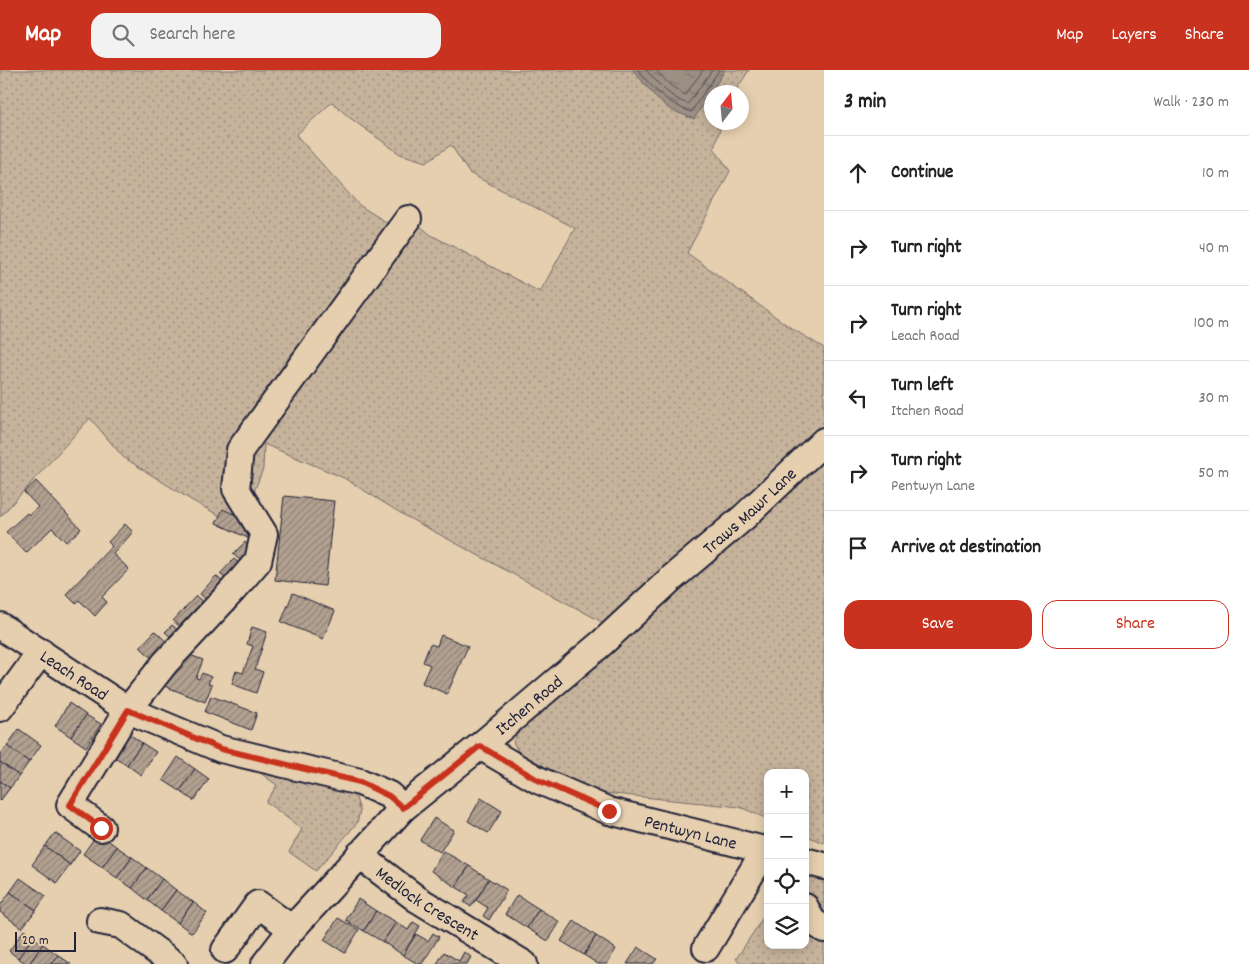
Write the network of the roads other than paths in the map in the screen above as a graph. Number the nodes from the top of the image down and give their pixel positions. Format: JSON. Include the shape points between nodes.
{"nodes":[{"id":1,"x":408,"y":220,"type":"dead end"},
{"id":2,"x":824,"y":441,"type":"edge"},
{"id":3,"x":672,"y":578,"type":"joint"},
{"id":4,"x":0,"y":626,"type":"edge"},
{"id":5,"x":41,"y":652,"type":"junction"},
{"id":6,"x":0,"y":708,"type":"edge"},
{"id":7,"x":128,"y":710,"type":"junction"},
{"id":8,"x":480,"y":746,"type":"junction"},
{"id":9,"x":403,"y":808,"type":"junction"},
{"id":10,"x":101,"y":828,"type":"dead end"},
{"id":11,"x":359,"y":855,"type":"junction"},
{"id":12,"x":764,"y":857,"type":"edge"},
{"id":13,"x":809,"y":862,"type":"edge"},
{"id":14,"x":824,"y":866,"type":"edge"},
{"id":15,"x":809,"y":915,"type":"edge"},
{"id":16,"x":100,"y":921,"type":"dead end"},
{"id":17,"x":292,"y":929,"type":"junction"},
{"id":18,"x":824,"y":929,"type":"edge"},
{"id":19,"x":706,"y":948,"type":"dead end"},
{"id":20,"x":225,"y":950,"type":"dead end"},
{"id":21,"x":174,"y":964,"type":"edge"},
{"id":22,"x":265,"y":964,"type":"edge"},
{"id":23,"x":524,"y":964,"type":"edge"}],
"edges":[{"from":1,"to":7,"type":"street","via":[[240,450],[236,489],[264,534],[258,561],[165,663]]},
{"from":2,"to":3,"type":"street","name":"Traws Mawr Lane"},
{"from":3,"to":8,"type":"street","name":"Itchen Road"},
{"from":4,"to":5,"type":"street","name":"Leach Road"},
{"from":5,"to":6,"type":"street"},
{"from":5,"to":7,"type":"street","name":"Leach Road"},
{"from":7,"to":9,"type":"street","name":"Leach Road","via":[[221,749],[360,782],[389,796]]},
{"from":7,"to":10,"type":"street","via":[[70,805]]},
{"from":8,"to":9,"type":"street","name":"Itchen Road"},
{"from":8,"to":12,"type":"street","name":"Pentwyn Lane","via":[[538,780],[609,811]]},
{"from":9,"to":11,"type":"street","name":"Itchen Road"},
{"from":11,"to":17,"type":"street","name":"Itchen Road"},
{"from":11,"to":23,"type":"street","name":"Medlock Crescent","via":[[417,899]]},
{"from":12,"to":19,"type":"street"},
{"from":13,"to":14,"type":"street"},
{"from":15,"to":18,"type":"street","via":[[812,921]]},
{"from":16,"to":21,"type":"street","via":[[121,925]]},
{"from":17,"to":20,"type":"street","via":[[258,904]]},
{"from":17,"to":22,"type":"street","name":"Itchen Road"}]}
